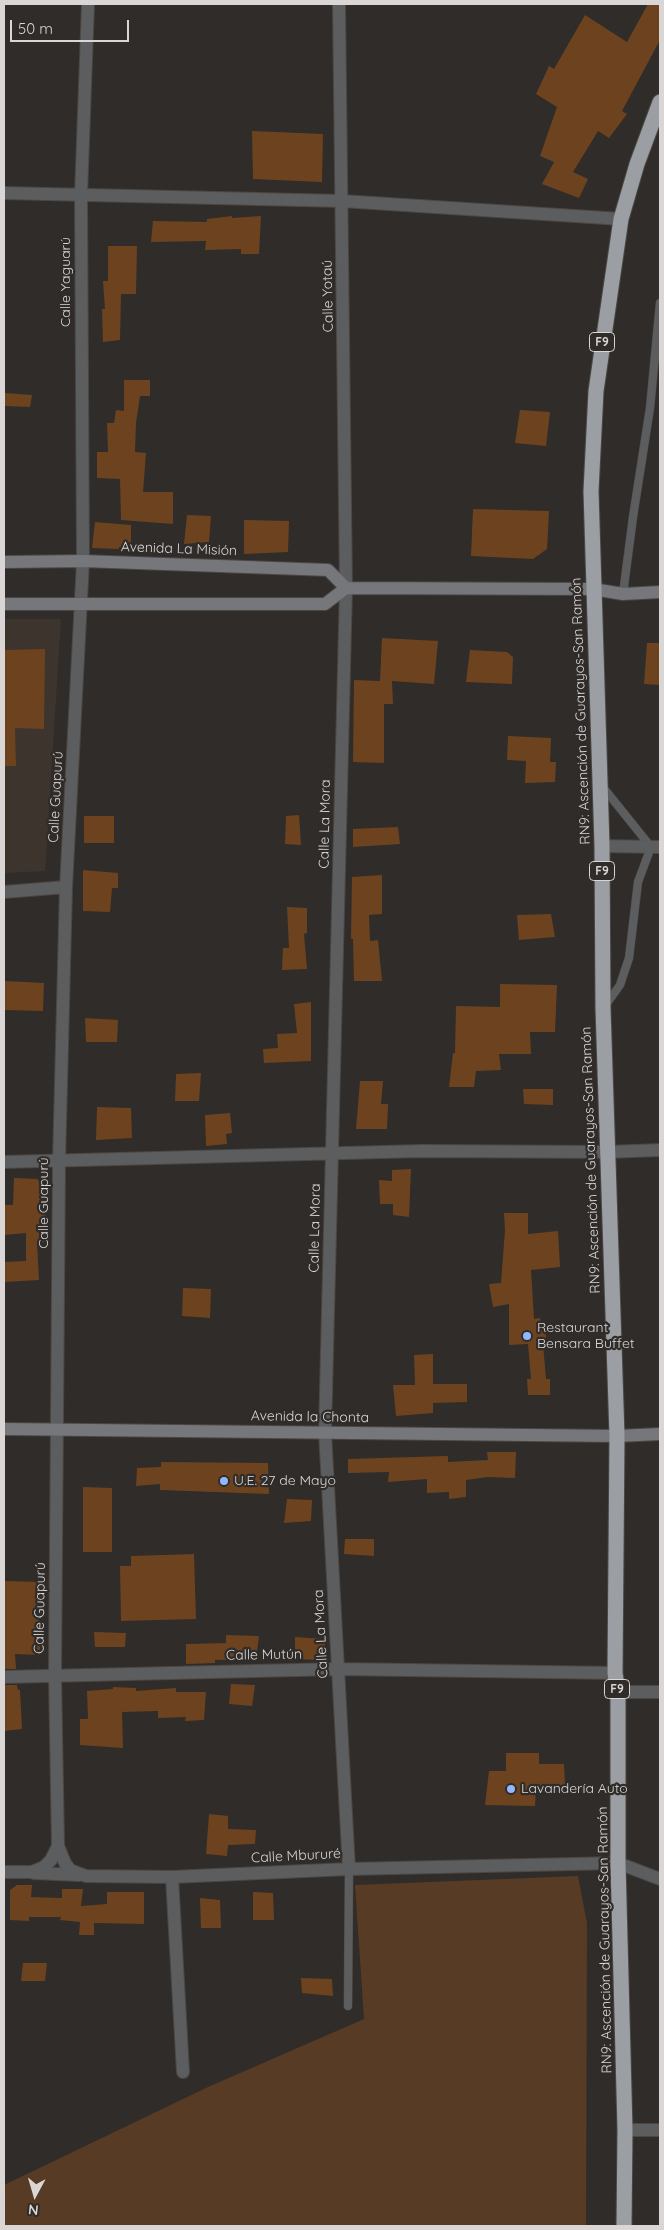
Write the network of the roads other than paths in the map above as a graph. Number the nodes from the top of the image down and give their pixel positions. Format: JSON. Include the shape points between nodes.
{"nodes":[{"id":1,"x":88,"y":4,"type":"edge"},
{"id":2,"x":339,"y":4,"type":"edge"},
{"id":3,"x":659,"y":107,"type":"edge"},
{"id":4,"x":4,"y":193,"type":"edge"},
{"id":5,"x":81,"y":195,"type":"junction"},
{"id":6,"x":342,"y":201,"type":"junction"},
{"id":7,"x":621,"y":219,"type":"junction"},
{"id":8,"x":660,"y":303,"type":"edge"},
{"id":9,"x":83,"y":561,"type":"junction"},
{"id":10,"x":4,"y":562,"type":"edge"},
{"id":11,"x":346,"y":588,"type":"junction"},
{"id":12,"x":593,"y":589,"type":"junction"},
{"id":13,"x":660,"y":592,"type":"edge"},
{"id":14,"x":623,"y":594,"type":"junction"},
{"id":15,"x":82,"y":603,"type":"junction"},
{"id":16,"x":4,"y":604,"type":"edge"},
{"id":17,"x":600,"y":784,"type":"junction"},
{"id":18,"x":602,"y":846,"type":"junction"},
{"id":19,"x":655,"y":847,"type":"edge"},
{"id":20,"x":66,"y":887,"type":"junction"},
{"id":21,"x":4,"y":892,"type":"edge"},
{"id":22,"x":603,"y":1008,"type":"junction"},
{"id":23,"x":660,"y":1150,"type":"edge"},
{"id":24,"x":607,"y":1152,"type":"junction"},
{"id":25,"x":332,"y":1154,"type":"junction"},
{"id":26,"x":4,"y":1162,"type":"edge"},
{"id":27,"x":59,"y":1162,"type":"junction"},
{"id":28,"x":4,"y":1429,"type":"edge"},
{"id":29,"x":57,"y":1430,"type":"junction"},
{"id":30,"x":325,"y":1432,"type":"junction"},
{"id":31,"x":660,"y":1434,"type":"edge"},
{"id":32,"x":617,"y":1436,"type":"junction"},
{"id":33,"x":338,"y":1669,"type":"junction"},
{"id":34,"x":615,"y":1673,"type":"junction"},
{"id":35,"x":55,"y":1674,"type":"junction"},
{"id":36,"x":4,"y":1677,"type":"edge"},
{"id":37,"x":618,"y":1692,"type":"junction"},
{"id":38,"x":660,"y":1692,"type":"edge"},
{"id":39,"x":58,"y":1846,"type":"junction"},
{"id":40,"x":618,"y":1864,"type":"junction"},
{"id":41,"x":348,"y":1869,"type":"junction"},
{"id":42,"x":4,"y":1872,"type":"edge"},
{"id":43,"x":32,"y":1872,"type":"junction"},
{"id":44,"x":86,"y":1876,"type":"junction"},
{"id":45,"x":172,"y":1877,"type":"junction"},
{"id":46,"x":660,"y":1879,"type":"edge"},
{"id":47,"x":348,"y":2006,"type":"dead end"},
{"id":48,"x":183,"y":2072,"type":"dead end"},
{"id":49,"x":625,"y":2130,"type":"junction"},
{"id":50,"x":660,"y":2130,"type":"edge"},
{"id":51,"x":624,"y":2226,"type":"edge"}],
"edges":[{"from":1,"to":5,"type":"street","name":"Calle Yaguarú"},
{"from":2,"to":6,"type":"street","name":"Calle Yotaú"},
{"from":3,"to":7,"type":"highway","name":"RN9: Ascención de Guarayos-San Ramón","number":"F9","via":[[637,164]]},
{"from":4,"to":5,"type":"street"},
{"from":5,"to":6,"type":"street"},
{"from":5,"to":9,"type":"street","name":"Calle Yaguarú"},
{"from":6,"to":7,"type":"street"},
{"from":6,"to":11,"type":"street","name":"Calle Yotaú"},
{"from":7,"to":12,"type":"highway","name":"RN9: Ascención de Guarayos-San Ramón","number":"F9","via":[[596,391],[591,491]]},
{"from":8,"to":14,"type":"lane","via":[[650,408]]},
{"from":9,"to":10,"type":"main road","name":"Avenida La Misión"},
{"from":9,"to":11,"type":"main road","name":"Avenida La Misión","via":[[328,570]]},
{"from":9,"to":15,"type":"street","name":"Calle Guapurú"},
{"from":11,"to":12,"type":"main road"},
{"from":11,"to":15,"type":"main road","via":[[325,604]]},
{"from":11,"to":25,"type":"street","name":"Calle La Mora"},
{"from":12,"to":14,"type":"main road"},
{"from":12,"to":17,"type":"highway","name":"RN9: Ascención de Guarayos-San Ramón","number":"F9"},
{"from":13,"to":14,"type":"main road"},
{"from":15,"to":16,"type":"main road"},
{"from":15,"to":20,"type":"street","name":"Calle Guapurú"},
{"from":17,"to":18,"type":"highway","name":"RN9: Ascención de Guarayos-San Ramón","number":"F9"},
{"from":17,"to":19,"type":"lane"},
{"from":18,"to":19,"type":"street"},
{"from":18,"to":22,"type":"highway","name":"RN9: Ascención de Guarayos-San Ramón","number":"F9"},
{"from":19,"to":22,"type":"lane","via":[[638,882],[629,958],[620,985]]},
{"from":20,"to":21,"type":"street"},
{"from":20,"to":27,"type":"street","name":"Calle Guapurú"},
{"from":22,"to":24,"type":"highway","name":"RN9: Ascención de Guarayos-San Ramón","number":"F9"},
{"from":23,"to":24,"type":"street"},
{"from":24,"to":25,"type":"street"},
{"from":24,"to":32,"type":"highway","name":"RN9: Ascención de Guarayos-San Ramón","number":"F9"},
{"from":25,"to":27,"type":"street"},
{"from":25,"to":30,"type":"street","name":"Calle La Mora"},
{"from":26,"to":27,"type":"street"},
{"from":27,"to":29,"type":"street","name":"Calle Guapurú"},
{"from":28,"to":29,"type":"main road","name":"Avenida la Chonta"},
{"from":29,"to":30,"type":"main road","name":"Avenida la Chonta"},
{"from":29,"to":35,"type":"street","name":"Calle Guapurú"},
{"from":30,"to":32,"type":"main road","name":"Avenida la Chonta"},
{"from":30,"to":33,"type":"street","name":"Calle La Mora"},
{"from":31,"to":32,"type":"main road","name":"Avenida la Chonta"},
{"from":32,"to":34,"type":"highway","name":"RN9: Ascención de Guarayos-San Ramón","number":"F9"},
{"from":33,"to":34,"type":"street","name":"Calle Mutún"},
{"from":33,"to":35,"type":"street","name":"Calle Mutún"},
{"from":33,"to":41,"type":"street","name":"Calle La Mora"},
{"from":34,"to":37,"type":"highway","name":"RN9: Ascención de Guarayos-San Ramón","number":"F9"},
{"from":35,"to":36,"type":"street","name":"Calle Mutún"},
{"from":35,"to":39,"type":"street","name":"Calle Guapurú"},
{"from":37,"to":38,"type":"street"},
{"from":37,"to":40,"type":"highway","name":"RN9: Ascención de Guarayos-San Ramón","number":"F9"},
{"from":39,"to":43,"type":"street","via":[[44,1867]]},
{"from":39,"to":44,"type":"street","via":[[70,1870]]},
{"from":40,"to":41,"type":"street","name":"Calle Mbururé"},
{"from":40,"to":46,"type":"street"},
{"from":40,"to":49,"type":"highway","name":"RN9: Ascención de Guarayos-San Ramón","number":"F9"},
{"from":41,"to":45,"type":"street","name":"Calle Mbururé"},
{"from":41,"to":47,"type":"lane"},
{"from":42,"to":43,"type":"street"},
{"from":43,"to":44,"type":"street","name":"Calle Mbururé"},
{"from":44,"to":45,"type":"street","name":"Calle Mbururé"},
{"from":45,"to":48,"type":"street"},
{"from":49,"to":50,"type":"street"},
{"from":49,"to":51,"type":"highway","name":"RN9: Ascención de Guarayos-San Ramón","number":"F9"}]}
